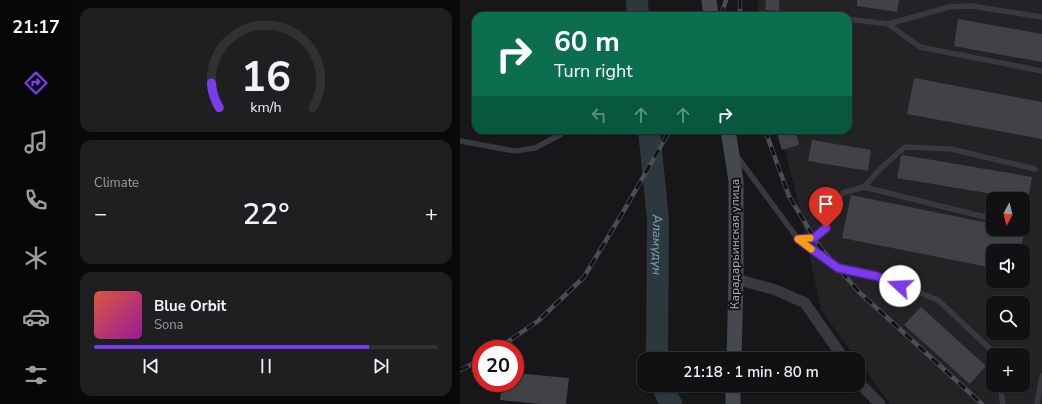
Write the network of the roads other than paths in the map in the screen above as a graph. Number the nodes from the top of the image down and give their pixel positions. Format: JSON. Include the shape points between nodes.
{"nodes":[{"id":1,"x":709,"y":0,"type":"edge"},
{"id":2,"x":710,"y":12,"type":"edge"},
{"id":3,"x":1042,"y":17,"type":"edge"},
{"id":4,"x":852,"y":20,"type":"edge"},
{"id":5,"x":888,"y":24,"type":"junction"},
{"id":6,"x":1042,"y":71,"type":"edge"},
{"id":7,"x":729,"y":134,"type":"edge"},
{"id":8,"x":560,"y":135,"type":"dead end"},
{"id":9,"x":460,"y":141,"type":"edge"},
{"id":10,"x":731,"y":148,"type":"junction"},
{"id":11,"x":1035,"y":169,"type":"dead end"},
{"id":12,"x":864,"y":187,"type":"junction"},
{"id":13,"x":986,"y":217,"type":"edge"},
{"id":14,"x":798,"y":239,"type":"junction"},
{"id":15,"x":736,"y":279,"type":"junction"},
{"id":16,"x":990,"y":348,"type":"edge"},
{"id":17,"x":734,"y":352,"type":"edge"},
{"id":18,"x":839,"y":352,"type":"edge"},
{"id":19,"x":1042,"y":376,"type":"edge"},
{"id":20,"x":865,"y":389,"type":"edge"},
{"id":21,"x":733,"y":392,"type":"edge"},
{"id":22,"x":1001,"y":392,"type":"edge"},
{"id":23,"x":733,"y":404,"type":"edge"},
{"id":24,"x":880,"y":404,"type":"edge"},
{"id":25,"x":1003,"y":404,"type":"edge"},
{"id":26,"x":1037,"y":404,"type":"edge"}],
"edges":[{"from":1,"to":2,"type":"street"},
{"from":3,"to":5,"type":"lane","via":[[972,6],[949,7]]},
{"from":4,"to":5,"type":"lane"},
{"from":5,"to":6,"type":"lane","via":[[920,47]]},
{"from":7,"to":10,"type":"street","name":"Карадарьинская улица"},
{"from":8,"to":9,"type":"lane","via":[[535,148],[514,151]]},
{"from":10,"to":14,"type":"lane"},
{"from":10,"to":15,"type":"street","name":"Карадарьинская улица","via":[[736,180]]},
{"from":11,"to":12,"type":"lane","via":[[951,149],[905,147]]},
{"from":12,"to":13,"type":"lane"},
{"from":12,"to":14,"type":"lane","via":[[843,193],[832,206],[826,228],[814,238]]},
{"from":14,"to":16,"type":"lane","via":[[838,268],[876,276],[938,300]]},
{"from":15,"to":17,"type":"street","name":"Карадарьинская улица"},
{"from":15,"to":18,"type":"street","via":[[776,290],[805,303]]},
{"from":19,"to":26,"type":"lane"},
{"from":20,"to":24,"type":"street"},
{"from":21,"to":23,"type":"street"},
{"from":22,"to":25,"type":"lane"}]}
